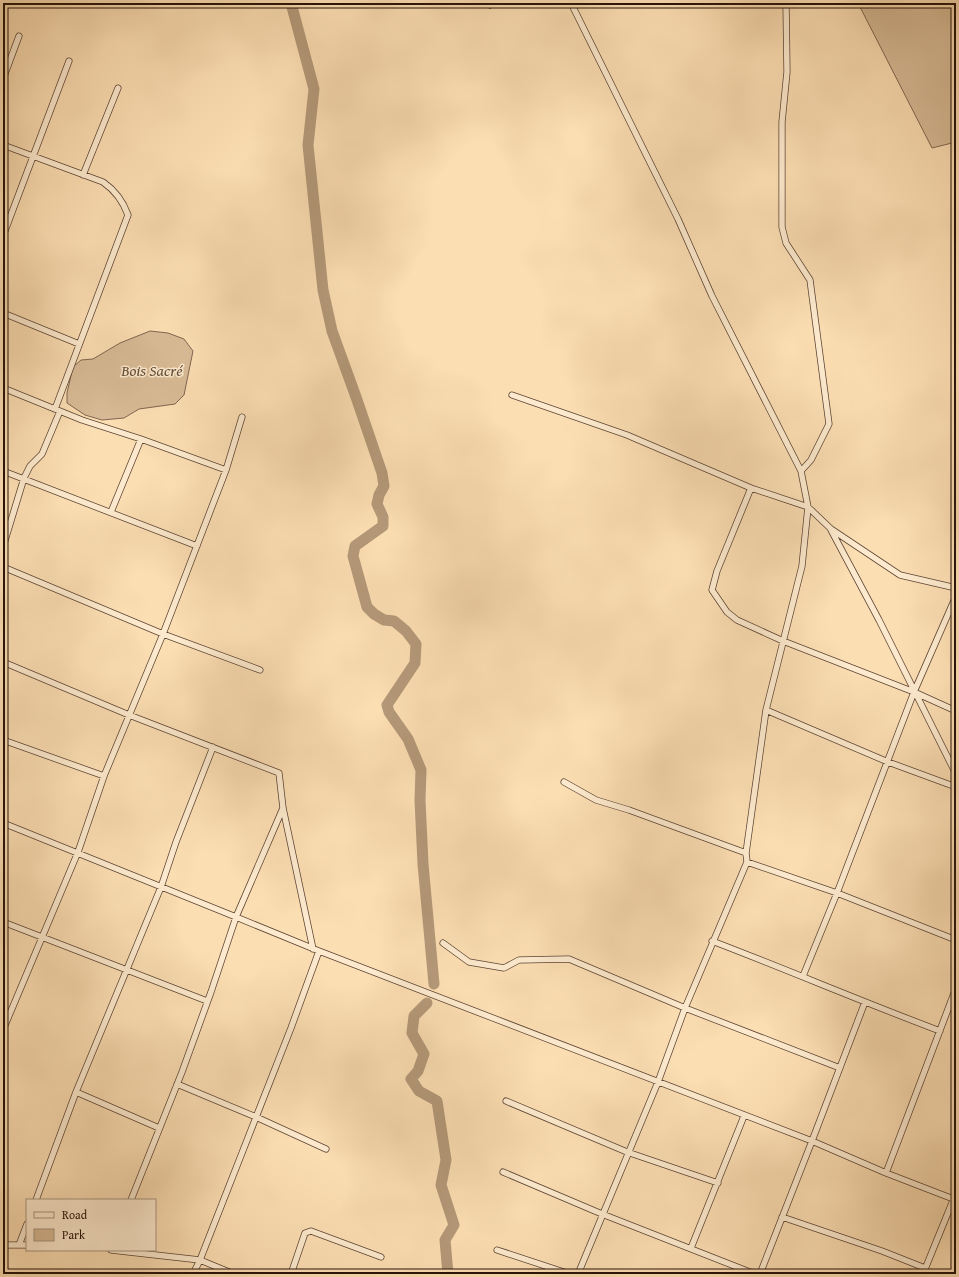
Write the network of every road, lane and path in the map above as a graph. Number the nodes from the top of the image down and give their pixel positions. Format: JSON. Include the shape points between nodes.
{"nodes":[{"id":1,"x":571,"y":3,"type":"edge"},
{"id":2,"x":786,"y":3,"type":"edge"},
{"id":3,"x":19,"y":36,"type":"dead end"},
{"id":4,"x":69,"y":61,"type":"dead end"},
{"id":5,"x":3,"y":79,"type":"edge"},
{"id":6,"x":118,"y":88,"type":"dead end"},
{"id":7,"x":3,"y":144,"type":"edge"},
{"id":8,"x":33,"y":156,"type":"junction"},
{"id":9,"x":83,"y":175,"type":"junction"},
{"id":10,"x":3,"y":236,"type":"edge"},
{"id":11,"x":3,"y":313,"type":"edge"},
{"id":12,"x":79,"y":344,"type":"junction"},
{"id":13,"x":3,"y":388,"type":"edge"},
{"id":14,"x":512,"y":395,"type":"dead end"},
{"id":15,"x":58,"y":410,"type":"junction"},
{"id":16,"x":242,"y":417,"type":"dead end"},
{"id":17,"x":141,"y":439,"type":"junction"},
{"id":18,"x":226,"y":470,"type":"junction"},
{"id":19,"x":3,"y":471,"type":"edge"},
{"id":20,"x":801,"y":471,"type":"junction"},
{"id":21,"x":24,"y":478,"type":"junction"},
{"id":22,"x":751,"y":488,"type":"junction"},
{"id":23,"x":808,"y":507,"type":"junction"},
{"id":24,"x":111,"y":512,"type":"junction"},
{"id":25,"x":831,"y":529,"type":"junction"},
{"id":26,"x":197,"y":546,"type":"junction"},
{"id":27,"x":3,"y":547,"type":"edge"},
{"id":28,"x":3,"y":567,"type":"edge"},
{"id":29,"x":956,"y":588,"type":"edge"},
{"id":30,"x":956,"y":596,"type":"edge"},
{"id":31,"x":163,"y":634,"type":"junction"},
{"id":32,"x":783,"y":641,"type":"junction"},
{"id":33,"x":3,"y":662,"type":"edge"},
{"id":34,"x":260,"y":670,"type":"dead end"},
{"id":35,"x":914,"y":692,"type":"junction"},
{"id":36,"x":766,"y":710,"type":"junction"},
{"id":37,"x":956,"y":711,"type":"edge"},
{"id":38,"x":130,"y":715,"type":"junction"},
{"id":39,"x":3,"y":740,"type":"edge"},
{"id":40,"x":213,"y":747,"type":"junction"},
{"id":41,"x":888,"y":762,"type":"junction"},
{"id":42,"x":956,"y":774,"type":"edge"},
{"id":43,"x":104,"y":776,"type":"junction"},
{"id":44,"x":564,"y":782,"type":"dead end"},
{"id":45,"x":956,"y":787,"type":"edge"},
{"id":46,"x":283,"y":808,"type":"junction"},
{"id":47,"x":3,"y":823,"type":"edge"},
{"id":48,"x":78,"y":852,"type":"junction"},
{"id":49,"x":746,"y":852,"type":"junction"},
{"id":50,"x":747,"y":862,"type":"junction"},
{"id":51,"x":162,"y":887,"type":"junction"},
{"id":52,"x":836,"y":893,"type":"junction"},
{"id":53,"x":236,"y":917,"type":"junction"},
{"id":54,"x":3,"y":922,"type":"edge"},
{"id":55,"x":42,"y":937,"type":"junction"},
{"id":56,"x":956,"y":940,"type":"edge"},
{"id":57,"x":712,"y":941,"type":"junction"},
{"id":58,"x":443,"y":943,"type":"dead end"},
{"id":59,"x":313,"y":949,"type":"junction"},
{"id":60,"x":319,"y":952,"type":"junction"},
{"id":61,"x":127,"y":970,"type":"junction"},
{"id":62,"x":803,"y":976,"type":"junction"},
{"id":63,"x":956,"y":988,"type":"edge"},
{"id":64,"x":207,"y":1002,"type":"junction"},
{"id":65,"x":865,"y":1002,"type":"junction"},
{"id":66,"x":684,"y":1008,"type":"junction"},
{"id":67,"x":3,"y":1030,"type":"edge"},
{"id":68,"x":940,"y":1031,"type":"junction"},
{"id":69,"x":840,"y":1068,"type":"junction"},
{"id":70,"x":658,"y":1082,"type":"junction"},
{"id":71,"x":177,"y":1084,"type":"junction"},
{"id":72,"x":76,"y":1092,"type":"junction"},
{"id":73,"x":506,"y":1101,"type":"dead end"},
{"id":74,"x":744,"y":1116,"type":"junction"},
{"id":75,"x":256,"y":1117,"type":"junction"},
{"id":76,"x":159,"y":1128,"type":"junction"},
{"id":77,"x":812,"y":1141,"type":"junction"},
{"id":78,"x":326,"y":1149,"type":"dead end"},
{"id":79,"x":627,"y":1152,"type":"junction"},
{"id":80,"x":503,"y":1172,"type":"dead end"},
{"id":81,"x":886,"y":1173,"type":"junction"},
{"id":82,"x":718,"y":1183,"type":"junction"},
{"id":83,"x":955,"y":1197,"type":"edge"},
{"id":84,"x":36,"y":1199,"type":"edge"},
{"id":85,"x":131,"y":1199,"type":"edge"},
{"id":86,"x":602,"y":1214,"type":"junction"},
{"id":87,"x":782,"y":1217,"type":"junction"},
{"id":88,"x":26,"y":1227,"type":"edge"},
{"id":89,"x":3,"y":1245,"type":"edge"},
{"id":90,"x":19,"y":1245,"type":"junction"},
{"id":91,"x":26,"y":1245,"type":"edge"},
{"id":92,"x":692,"y":1248,"type":"junction"},
{"id":93,"x":497,"y":1250,"type":"dead end"},
{"id":94,"x":122,"y":1251,"type":"edge"},
{"id":95,"x":381,"y":1257,"type":"dead end"},
{"id":96,"x":200,"y":1260,"type":"junction"},
{"id":97,"x":924,"y":1271,"type":"edge"},
{"id":98,"x":193,"y":1274,"type":"edge"},
{"id":99,"x":234,"y":1274,"type":"edge"},
{"id":100,"x":291,"y":1274,"type":"edge"},
{"id":101,"x":570,"y":1274,"type":"edge"},
{"id":102,"x":578,"y":1274,"type":"edge"},
{"id":103,"x":754,"y":1274,"type":"edge"},
{"id":104,"x":760,"y":1274,"type":"edge"}],
"edges":[{"from":1,"to":20,"type":"street","via":[[678,219],[712,296]]},
{"from":2,"to":20,"type":"street","via":[[787,72],[782,122],[782,227],[786,243],[810,280],[829,424],[811,460]]},
{"from":3,"to":5,"type":"street"},
{"from":4,"to":8,"type":"street"},
{"from":6,"to":9,"type":"street"},
{"from":7,"to":8,"type":"street"},
{"from":8,"to":9,"type":"street"},
{"from":8,"to":10,"type":"street"},
{"from":9,"to":12,"type":"street","via":[[110,187],[124,204],[128,215]]},
{"from":11,"to":12,"type":"street"},
{"from":12,"to":15,"type":"street"},
{"from":13,"to":15,"type":"street"},
{"from":14,"to":22,"type":"street","via":[[627,435]]},
{"from":15,"to":17,"type":"street"},
{"from":15,"to":21,"type":"street","via":[[42,454],[30,466]]},
{"from":16,"to":18,"type":"street"},
{"from":17,"to":18,"type":"street"},
{"from":17,"to":24,"type":"street"},
{"from":18,"to":26,"type":"street"},
{"from":19,"to":21,"type":"street"},
{"from":20,"to":23,"type":"street"},
{"from":21,"to":24,"type":"street"},
{"from":21,"to":27,"type":"street"},
{"from":22,"to":23,"type":"street"},
{"from":22,"to":32,"type":"street","via":[[716,571],[712,590],[726,612],[737,620]]},
{"from":23,"to":25,"type":"street"},
{"from":23,"to":32,"type":"street","via":[[802,566]]},
{"from":24,"to":26,"type":"street"},
{"from":25,"to":29,"type":"street","via":[[900,575]]},
{"from":25,"to":35,"type":"street"},
{"from":26,"to":31,"type":"street"},
{"from":28,"to":31,"type":"street"},
{"from":30,"to":35,"type":"street"},
{"from":31,"to":34,"type":"street"},
{"from":31,"to":38,"type":"street"},
{"from":32,"to":35,"type":"street"},
{"from":32,"to":36,"type":"street"},
{"from":33,"to":38,"type":"street"},
{"from":35,"to":37,"type":"street"},
{"from":35,"to":41,"type":"street"},
{"from":35,"to":42,"type":"street"},
{"from":36,"to":41,"type":"street"},
{"from":36,"to":49,"type":"street"},
{"from":38,"to":40,"type":"street"},
{"from":38,"to":43,"type":"street"},
{"from":39,"to":43,"type":"street"},
{"from":40,"to":46,"type":"street","via":[[279,773]]},
{"from":40,"to":51,"type":"street","via":[[176,842]]},
{"from":41,"to":45,"type":"street"},
{"from":41,"to":52,"type":"street"},
{"from":43,"to":48,"type":"street"},
{"from":44,"to":49,"type":"street","via":[[596,800]]},
{"from":46,"to":53,"type":"street"},
{"from":46,"to":59,"type":"street"},
{"from":47,"to":48,"type":"street"},
{"from":48,"to":51,"type":"street"},
{"from":48,"to":55,"type":"street"},
{"from":49,"to":50,"type":"street"},
{"from":50,"to":52,"type":"street"},
{"from":50,"to":57,"type":"street"},
{"from":51,"to":53,"type":"street"},
{"from":51,"to":61,"type":"street"},
{"from":52,"to":56,"type":"street"},
{"from":52,"to":62,"type":"street"},
{"from":53,"to":59,"type":"street"},
{"from":53,"to":64,"type":"street"},
{"from":54,"to":55,"type":"street"},
{"from":55,"to":61,"type":"street"},
{"from":55,"to":67,"type":"street"},
{"from":57,"to":62,"type":"street"},
{"from":57,"to":66,"type":"street"},
{"from":58,"to":66,"type":"street","via":[[470,962],[504,968],[519,960],[569,959]]},
{"from":59,"to":60,"type":"street"},
{"from":60,"to":70,"type":"street"},
{"from":60,"to":75,"type":"street"},
{"from":61,"to":64,"type":"street"},
{"from":61,"to":72,"type":"street"},
{"from":62,"to":65,"type":"street"},
{"from":63,"to":68,"type":"street"},
{"from":64,"to":71,"type":"street"},
{"from":65,"to":68,"type":"street"},
{"from":65,"to":69,"type":"street"},
{"from":66,"to":69,"type":"street"},
{"from":66,"to":70,"type":"street"},
{"from":68,"to":81,"type":"street"},
{"from":69,"to":77,"type":"street"},
{"from":70,"to":74,"type":"street"},
{"from":70,"to":79,"type":"street"},
{"from":71,"to":75,"type":"street"},
{"from":71,"to":76,"type":"street"},
{"from":72,"to":76,"type":"street"},
{"from":72,"to":84,"type":"street"},
{"from":73,"to":79,"type":"street"},
{"from":74,"to":77,"type":"street"},
{"from":74,"to":82,"type":"street"},
{"from":75,"to":78,"type":"street"},
{"from":75,"to":96,"type":"street"},
{"from":76,"to":85,"type":"street"},
{"from":77,"to":81,"type":"street"},
{"from":77,"to":87,"type":"street"},
{"from":79,"to":82,"type":"street"},
{"from":79,"to":86,"type":"street"},
{"from":80,"to":86,"type":"street"},
{"from":81,"to":83,"type":"street"},
{"from":82,"to":92,"type":"street"},
{"from":83,"to":97,"type":"street"},
{"from":86,"to":92,"type":"street"},
{"from":86,"to":102,"type":"street"},
{"from":87,"to":97,"type":"street","via":[[882,1251]]},
{"from":87,"to":104,"type":"street"},
{"from":88,"to":90,"type":"street"},
{"from":89,"to":90,"type":"street"},
{"from":90,"to":91,"type":"street"},
{"from":92,"to":103,"type":"street"},
{"from":93,"to":101,"type":"street"},
{"from":94,"to":96,"type":"street"},
{"from":95,"to":100,"type":"street","via":[[311,1231],[305,1233]]},
{"from":96,"to":98,"type":"street"},
{"from":96,"to":99,"type":"street"}]}
